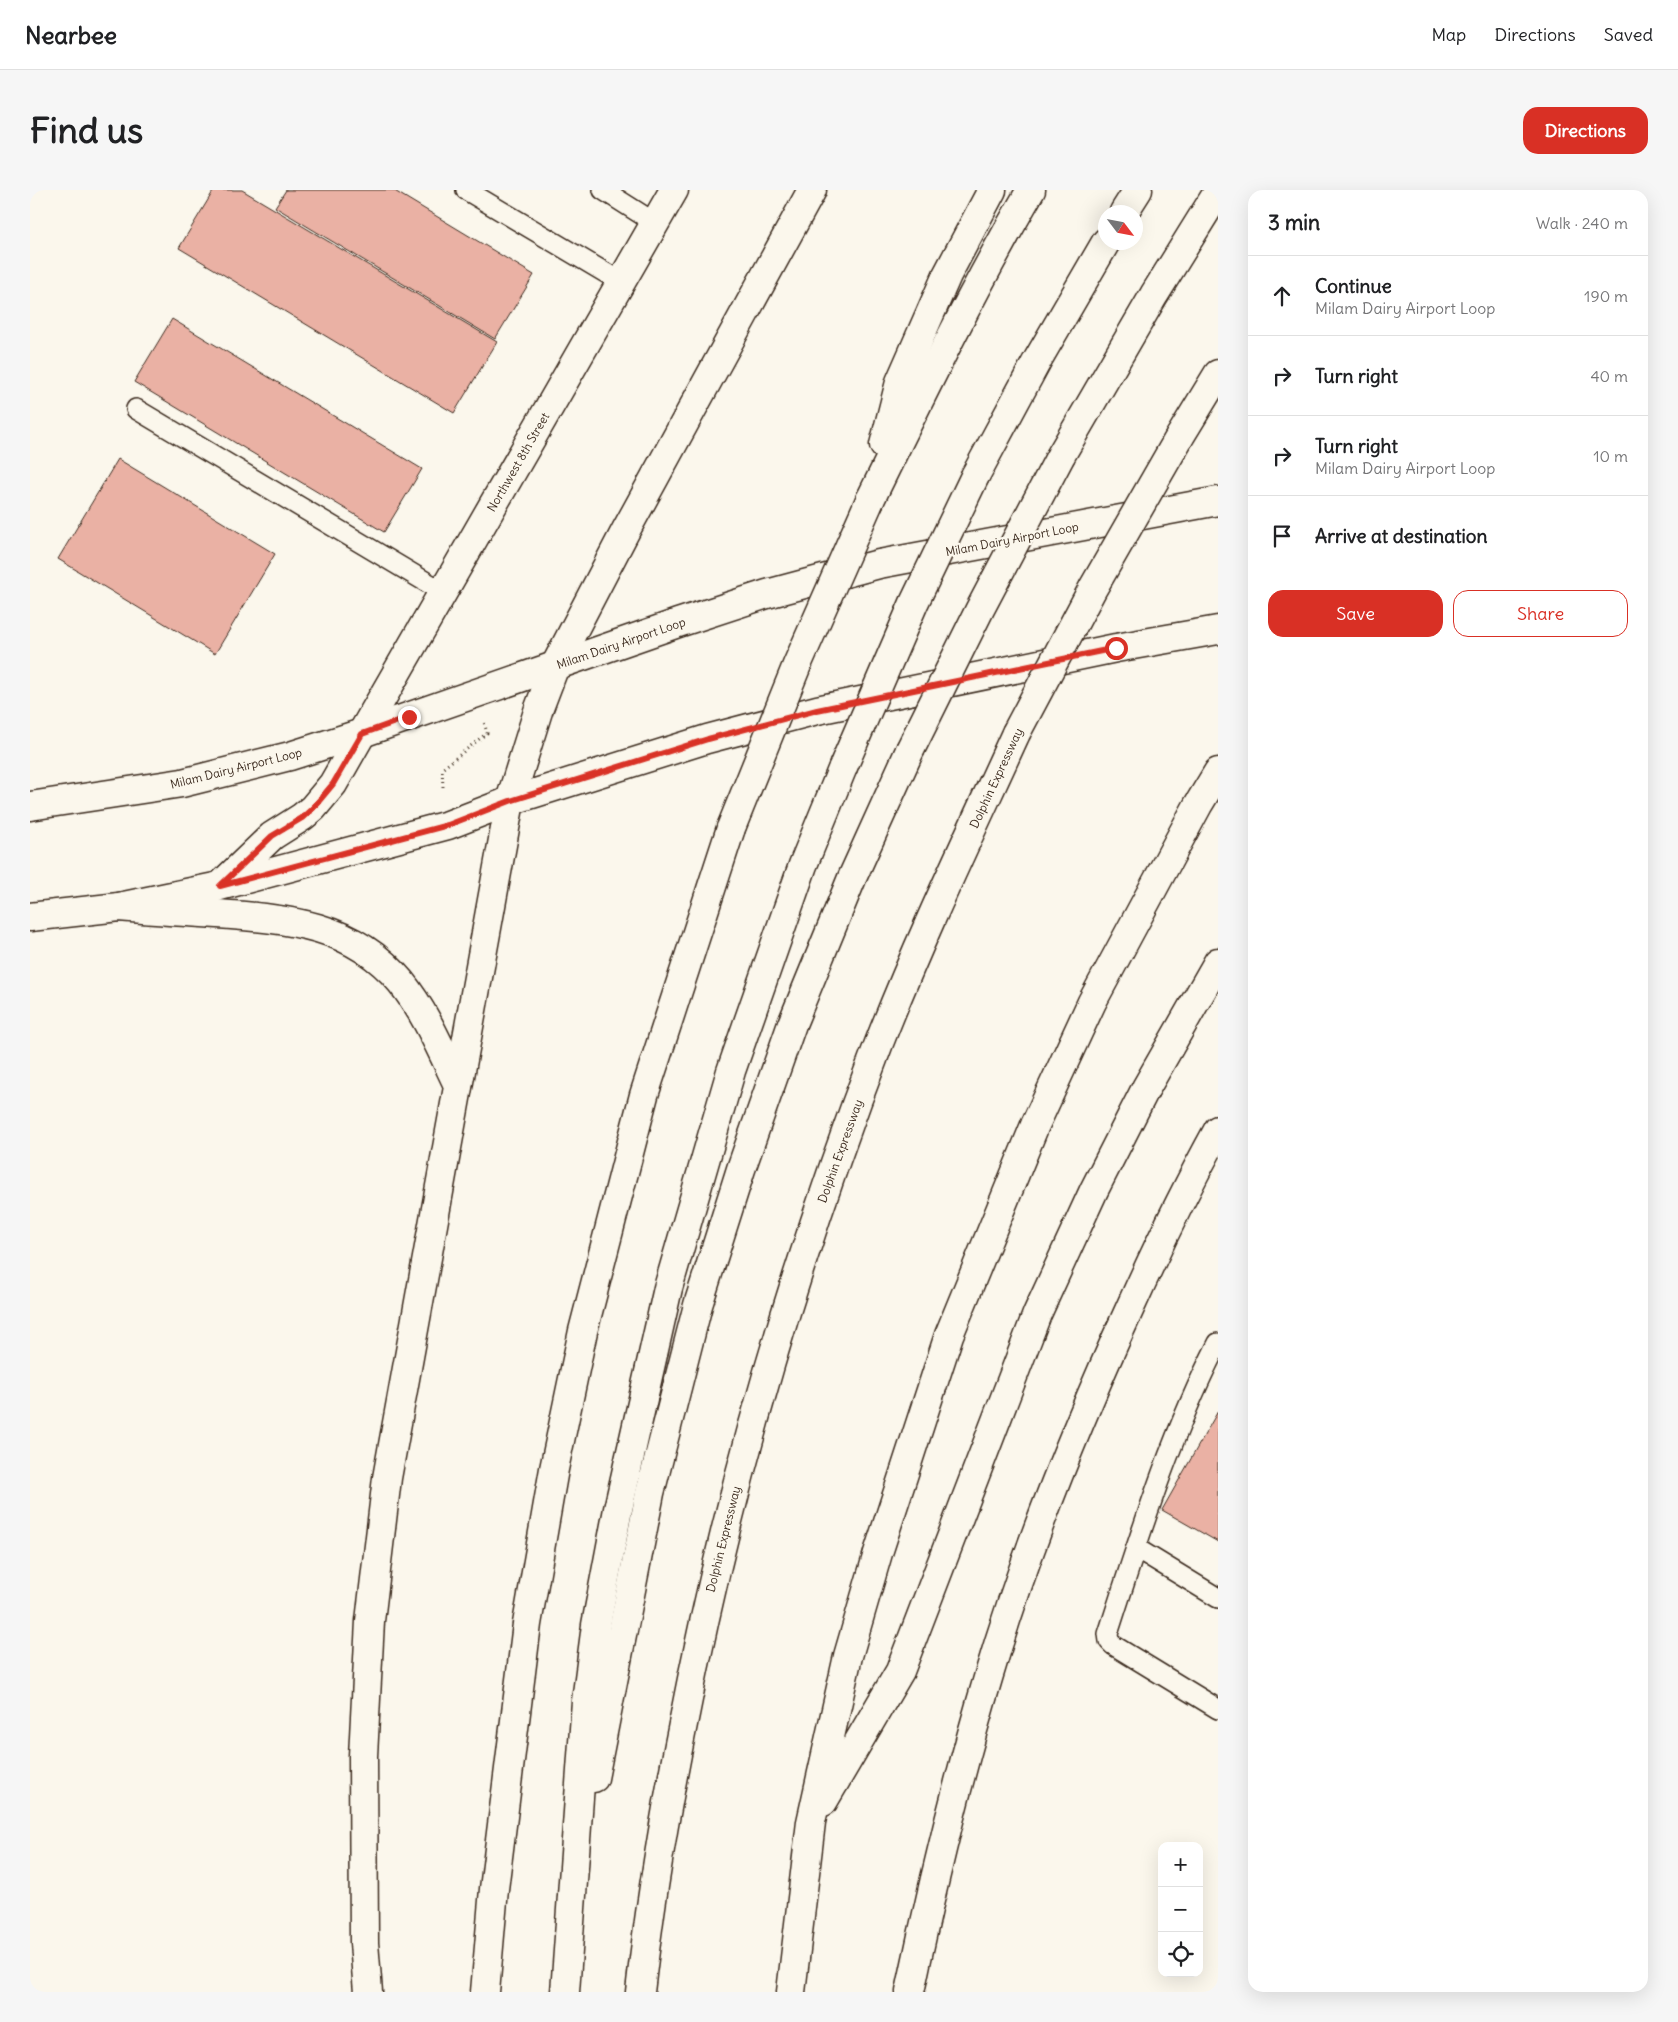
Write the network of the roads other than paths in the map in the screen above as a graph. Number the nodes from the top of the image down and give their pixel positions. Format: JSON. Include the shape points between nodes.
{"nodes":[{"id":1,"x":466,"y":190,"type":"edge"},
{"id":2,"x":603,"y":190,"type":"edge"},
{"id":3,"x":674,"y":190,"type":"edge"},
{"id":4,"x":812,"y":190,"type":"edge"},
{"id":5,"x":992,"y":190,"type":"edge"},
{"id":6,"x":1031,"y":190,"type":"edge"},
{"id":7,"x":1138,"y":190,"type":"edge"},
{"id":8,"x":1218,"y":192,"type":"edge"},
{"id":9,"x":1128,"y":205,"type":"edge"},
{"id":10,"x":655,"y":223,"type":"junction"},
{"id":11,"x":1101,"y":250,"type":"edge"},
{"id":12,"x":621,"y":282,"type":"junction"},
{"id":13,"x":1218,"y":374,"type":"edge"},
{"id":14,"x":136,"y":409,"type":"dead end"},
{"id":15,"x":870,"y":500,"type":"junction"},
{"id":16,"x":1218,"y":501,"type":"edge"},
{"id":17,"x":443,"y":592,"type":"junction"},
{"id":18,"x":1218,"y":630,"type":"edge"},
{"id":19,"x":555,"y":666,"type":"junction"},
{"id":20,"x":362,"y":734,"type":"junction"},
{"id":21,"x":1218,"y":772,"type":"edge"},
{"id":22,"x":510,"y":801,"type":"junction"},
{"id":23,"x":30,"y":806,"type":"edge"},
{"id":24,"x":220,"y":886,"type":"junction"},
{"id":25,"x":119,"y":908,"type":"junction"},
{"id":26,"x":30,"y":917,"type":"edge"},
{"id":27,"x":1218,"y":962,"type":"edge"},
{"id":28,"x":458,"y":1085,"type":"junction"},
{"id":29,"x":1218,"y":1130,"type":"edge"},
{"id":30,"x":1218,"y":1343,"type":"edge"},
{"id":31,"x":1136,"y":1548,"type":"junction"},
{"id":32,"x":1218,"y":1598,"type":"edge"},
{"id":33,"x":1218,"y":1709,"type":"edge"},
{"id":34,"x":811,"y":1822,"type":"junction"},
{"id":35,"x":573,"y":1877,"type":"junction"},
{"id":36,"x":368,"y":1992,"type":"edge"},
{"id":37,"x":485,"y":1992,"type":"edge"},
{"id":38,"x":565,"y":1992,"type":"edge"},
{"id":39,"x":640,"y":1992,"type":"edge"},
{"id":40,"x":791,"y":1992,"type":"edge"},
{"id":41,"x":910,"y":1992,"type":"edge"}],
"edges":[{"from":1,"to":12,"type":"lane"},
{"from":2,"to":10,"type":"lane"},
{"from":3,"to":10,"type":"main road","name":"Northwest 8th Street"},
{"from":4,"to":19,"type":"main road"},
{"from":5,"to":15,"type":"main road","via":[[947,275],[900,382]]},
{"from":6,"to":15,"type":"main road","via":[[942,354]]},
{"from":7,"to":9,"type":"main road"},
{"from":8,"to":35,"type":"main road","bridge":true,"via":[[1061,455],[980,609],[910,750],[852,878],[792,1024],[698,1305],[650,1493]]},
{"from":10,"to":12,"type":"main road","name":"Northwest 8th Street"},
{"from":11,"to":35,"type":"main road","bridge":true,"via":[[975,476],[914,603],[804,865],[732,1071],[668,1288],[618,1509],[596,1625],[586,1701]]},
{"from":12,"to":17,"type":"main road","name":"Northwest 8th Street"},
{"from":13,"to":39,"type":"main road","name":"Dolphin Expressway","bridge":true,"via":[[1093,588],[1016,733],[927,928],[880,1041],[802,1256],[770,1360],[713,1575],[661,1837]]},
{"from":14,"to":17,"type":"lane"},
{"from":15,"to":37,"type":"main road","bridge":true,"via":[[797,665],[731,828],[644,1095],[581,1340],[554,1469],[527,1624],[494,1889]]},
{"from":16,"to":19,"type":"main road","name":"Milam Dairy Airport Loop","via":[[879,564],[767,594]]},
{"from":17,"to":20,"type":"main road","name":"Northwest 8th Street"},
{"from":18,"to":22,"type":"main road","via":[[817,710],[708,739]]},
{"from":19,"to":20,"type":"main road","name":"Milam Dairy Airport Loop"},
{"from":19,"to":22,"type":"main road"},
{"from":20,"to":23,"type":"main road","name":"Milam Dairy Airport Loop","via":[[182,783]]},
{"from":20,"to":24,"type":"main road","name":"Northwest 8th Street","via":[[333,784],[313,808],[272,836]]},
{"from":21,"to":34,"type":"main road","via":[[1092,1002],[1035,1125],[949,1335],[848,1656]]},
{"from":22,"to":24,"type":"main road","via":[[448,825]]},
{"from":22,"to":28,"type":"main road"},
{"from":24,"to":25,"type":"main road"},
{"from":25,"to":26,"type":"main road"},
{"from":25,"to":28,"type":"main road","via":[[274,918],[309,925],[345,938],[378,959],[401,983],[427,1020]]},
{"from":27,"to":34,"type":"main road","via":[[1146,1088],[1094,1190],[1037,1314],[900,1671]]},
{"from":28,"to":36,"type":"main road","via":[[387,1478],[370,1621],[363,1756],[364,1934]]},
{"from":29,"to":41,"type":"main road","via":[[1160,1242],[1112,1348],[1024,1565],[957,1787]]},
{"from":30,"to":31,"type":"lane","via":[[1165,1461]]},
{"from":31,"to":32,"type":"lane"},
{"from":31,"to":33,"type":"lane","via":[[1108,1634],[1109,1641]]},
{"from":34,"to":40,"type":"main road"},
{"from":35,"to":38,"type":"main road"}]}
